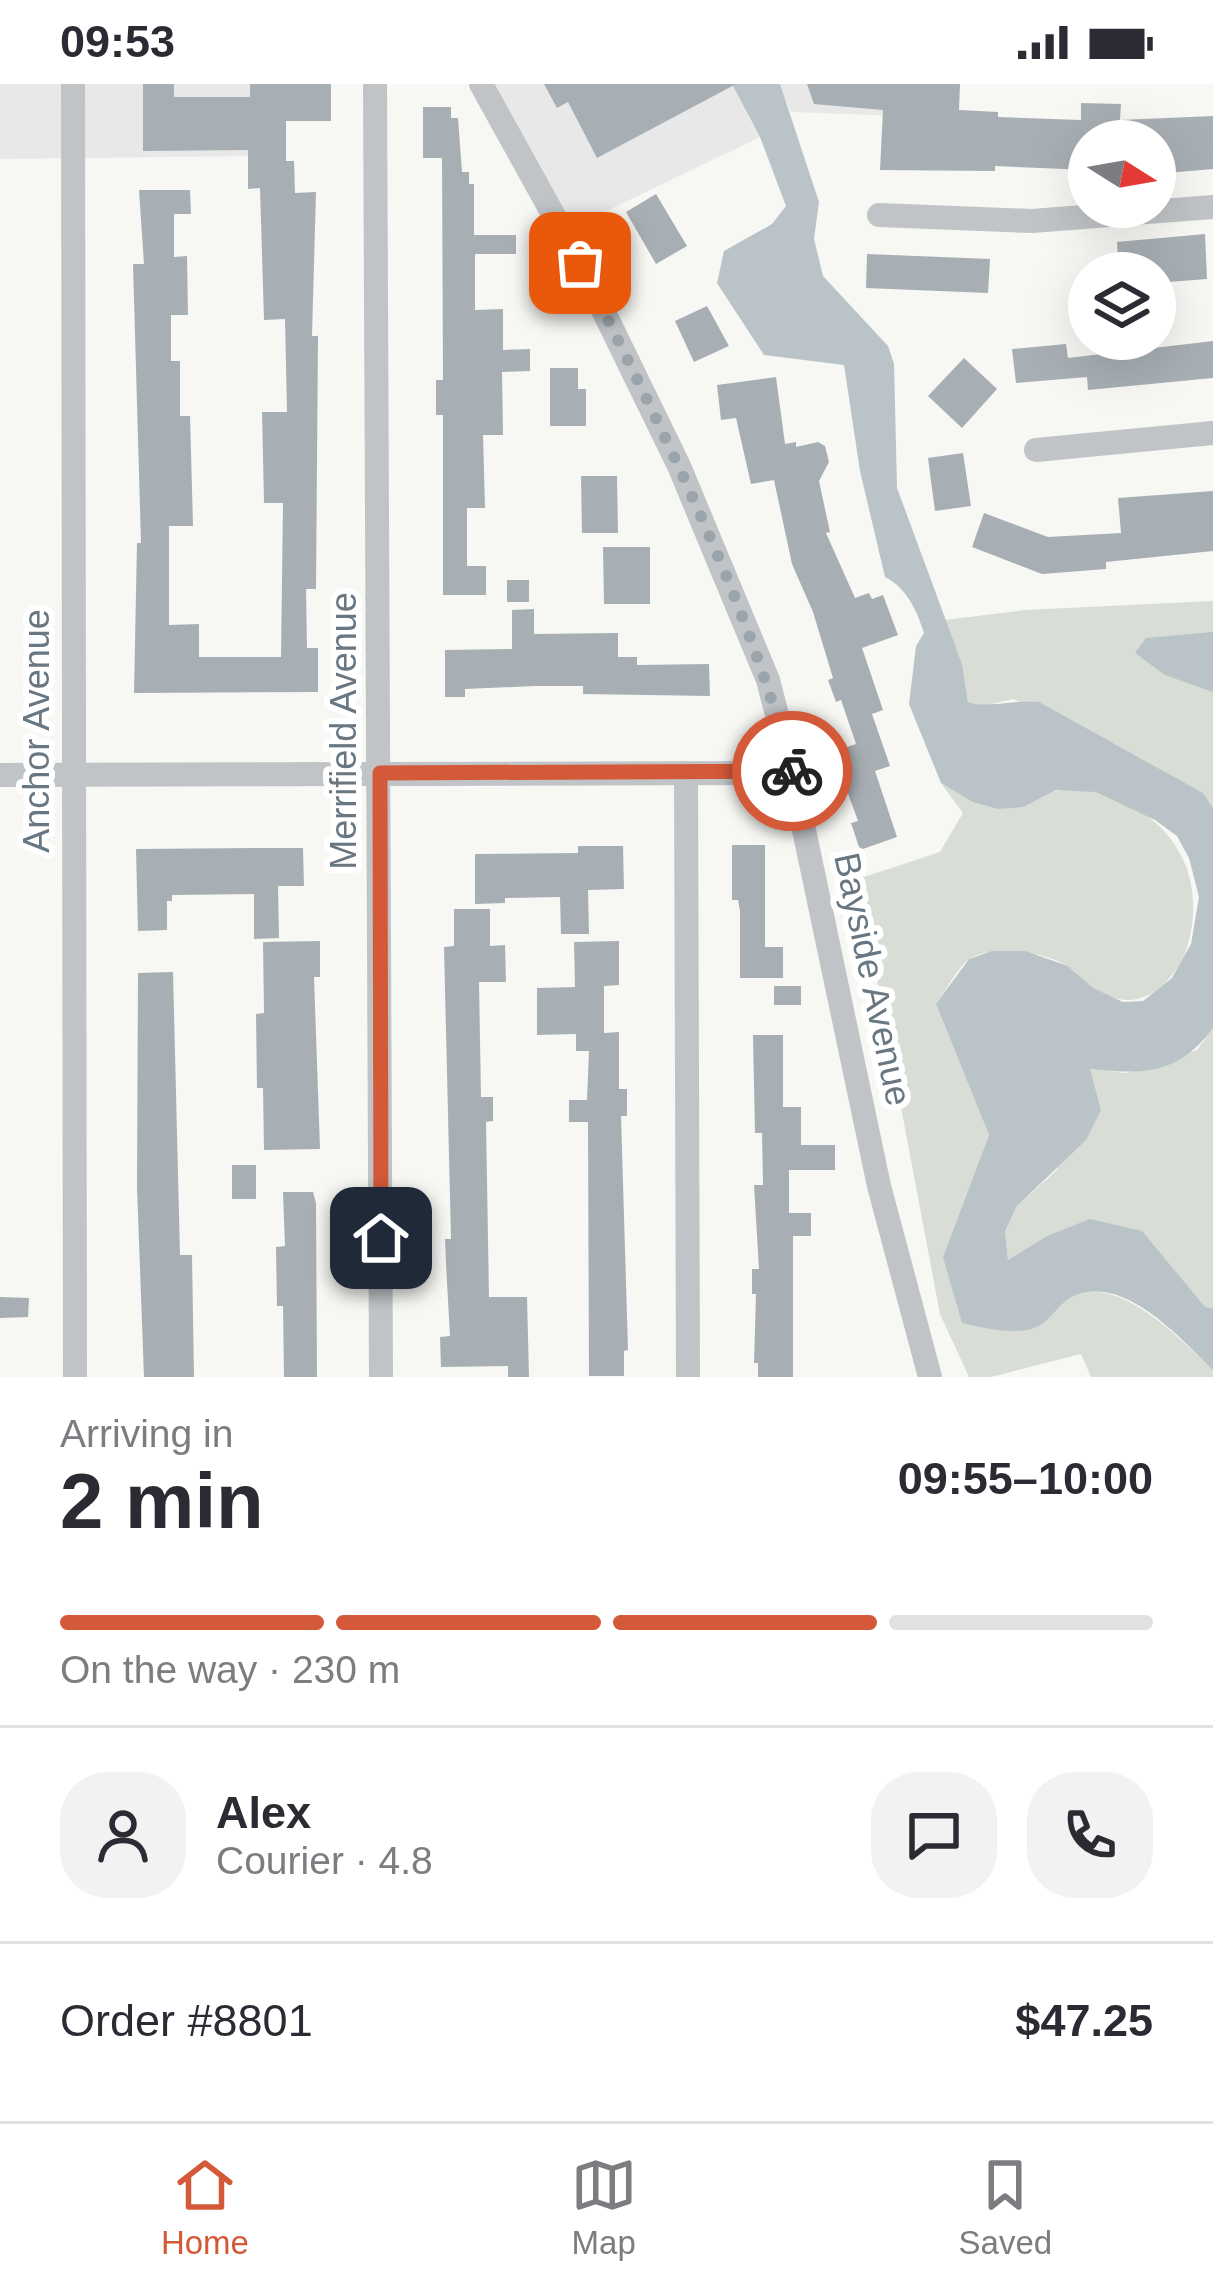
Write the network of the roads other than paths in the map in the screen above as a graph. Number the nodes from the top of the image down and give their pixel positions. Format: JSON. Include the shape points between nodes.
{"nodes":[{"id":1,"x":73,"y":84,"type":"edge"},
{"id":2,"x":375,"y":84,"type":"edge"},
{"id":3,"x":481,"y":84,"type":"edge"},
{"id":4,"x":1213,"y":207,"type":"edge"},
{"id":5,"x":879,"y":215,"type":"dead end"},
{"id":6,"x":1213,"y":434,"type":"edge"},
{"id":7,"x":1036,"y":451,"type":"dead end"},
{"id":8,"x":380,"y":773,"type":"junction"},
{"id":9,"x":686,"y":773,"type":"junction"},
{"id":10,"x":792,"y":773,"type":"junction"},
{"id":11,"x":0,"y":775,"type":"edge"},
{"id":12,"x":72,"y":775,"type":"junction"},
{"id":13,"x":75,"y":1377,"type":"edge"},
{"id":14,"x":381,"y":1377,"type":"edge"},
{"id":15,"x":688,"y":1377,"type":"edge"},
{"id":16,"x":930,"y":1377,"type":"edge"}],
"edges":[{"from":1,"to":12,"type":"street","name":"Anchor Avenue"},
{"from":2,"to":8,"type":"street","name":"Merrifield Avenue"},
{"from":3,"to":10,"type":"street","name":"Bayside Avenue","via":[[679,466],[768,680]]},
{"from":4,"to":5,"type":"street","via":[[1032,221]]},
{"from":6,"to":7,"type":"street"},
{"from":8,"to":9,"type":"street"},
{"from":8,"to":12,"type":"street"},
{"from":8,"to":14,"type":"street","name":"Merrifield Avenue"},
{"from":9,"to":10,"type":"street"},
{"from":9,"to":15,"type":"street"},
{"from":10,"to":16,"type":"street","name":"Bayside Avenue","via":[[879,1186]]},
{"from":11,"to":12,"type":"street"},
{"from":12,"to":13,"type":"street","name":"Anchor Avenue"}]}
